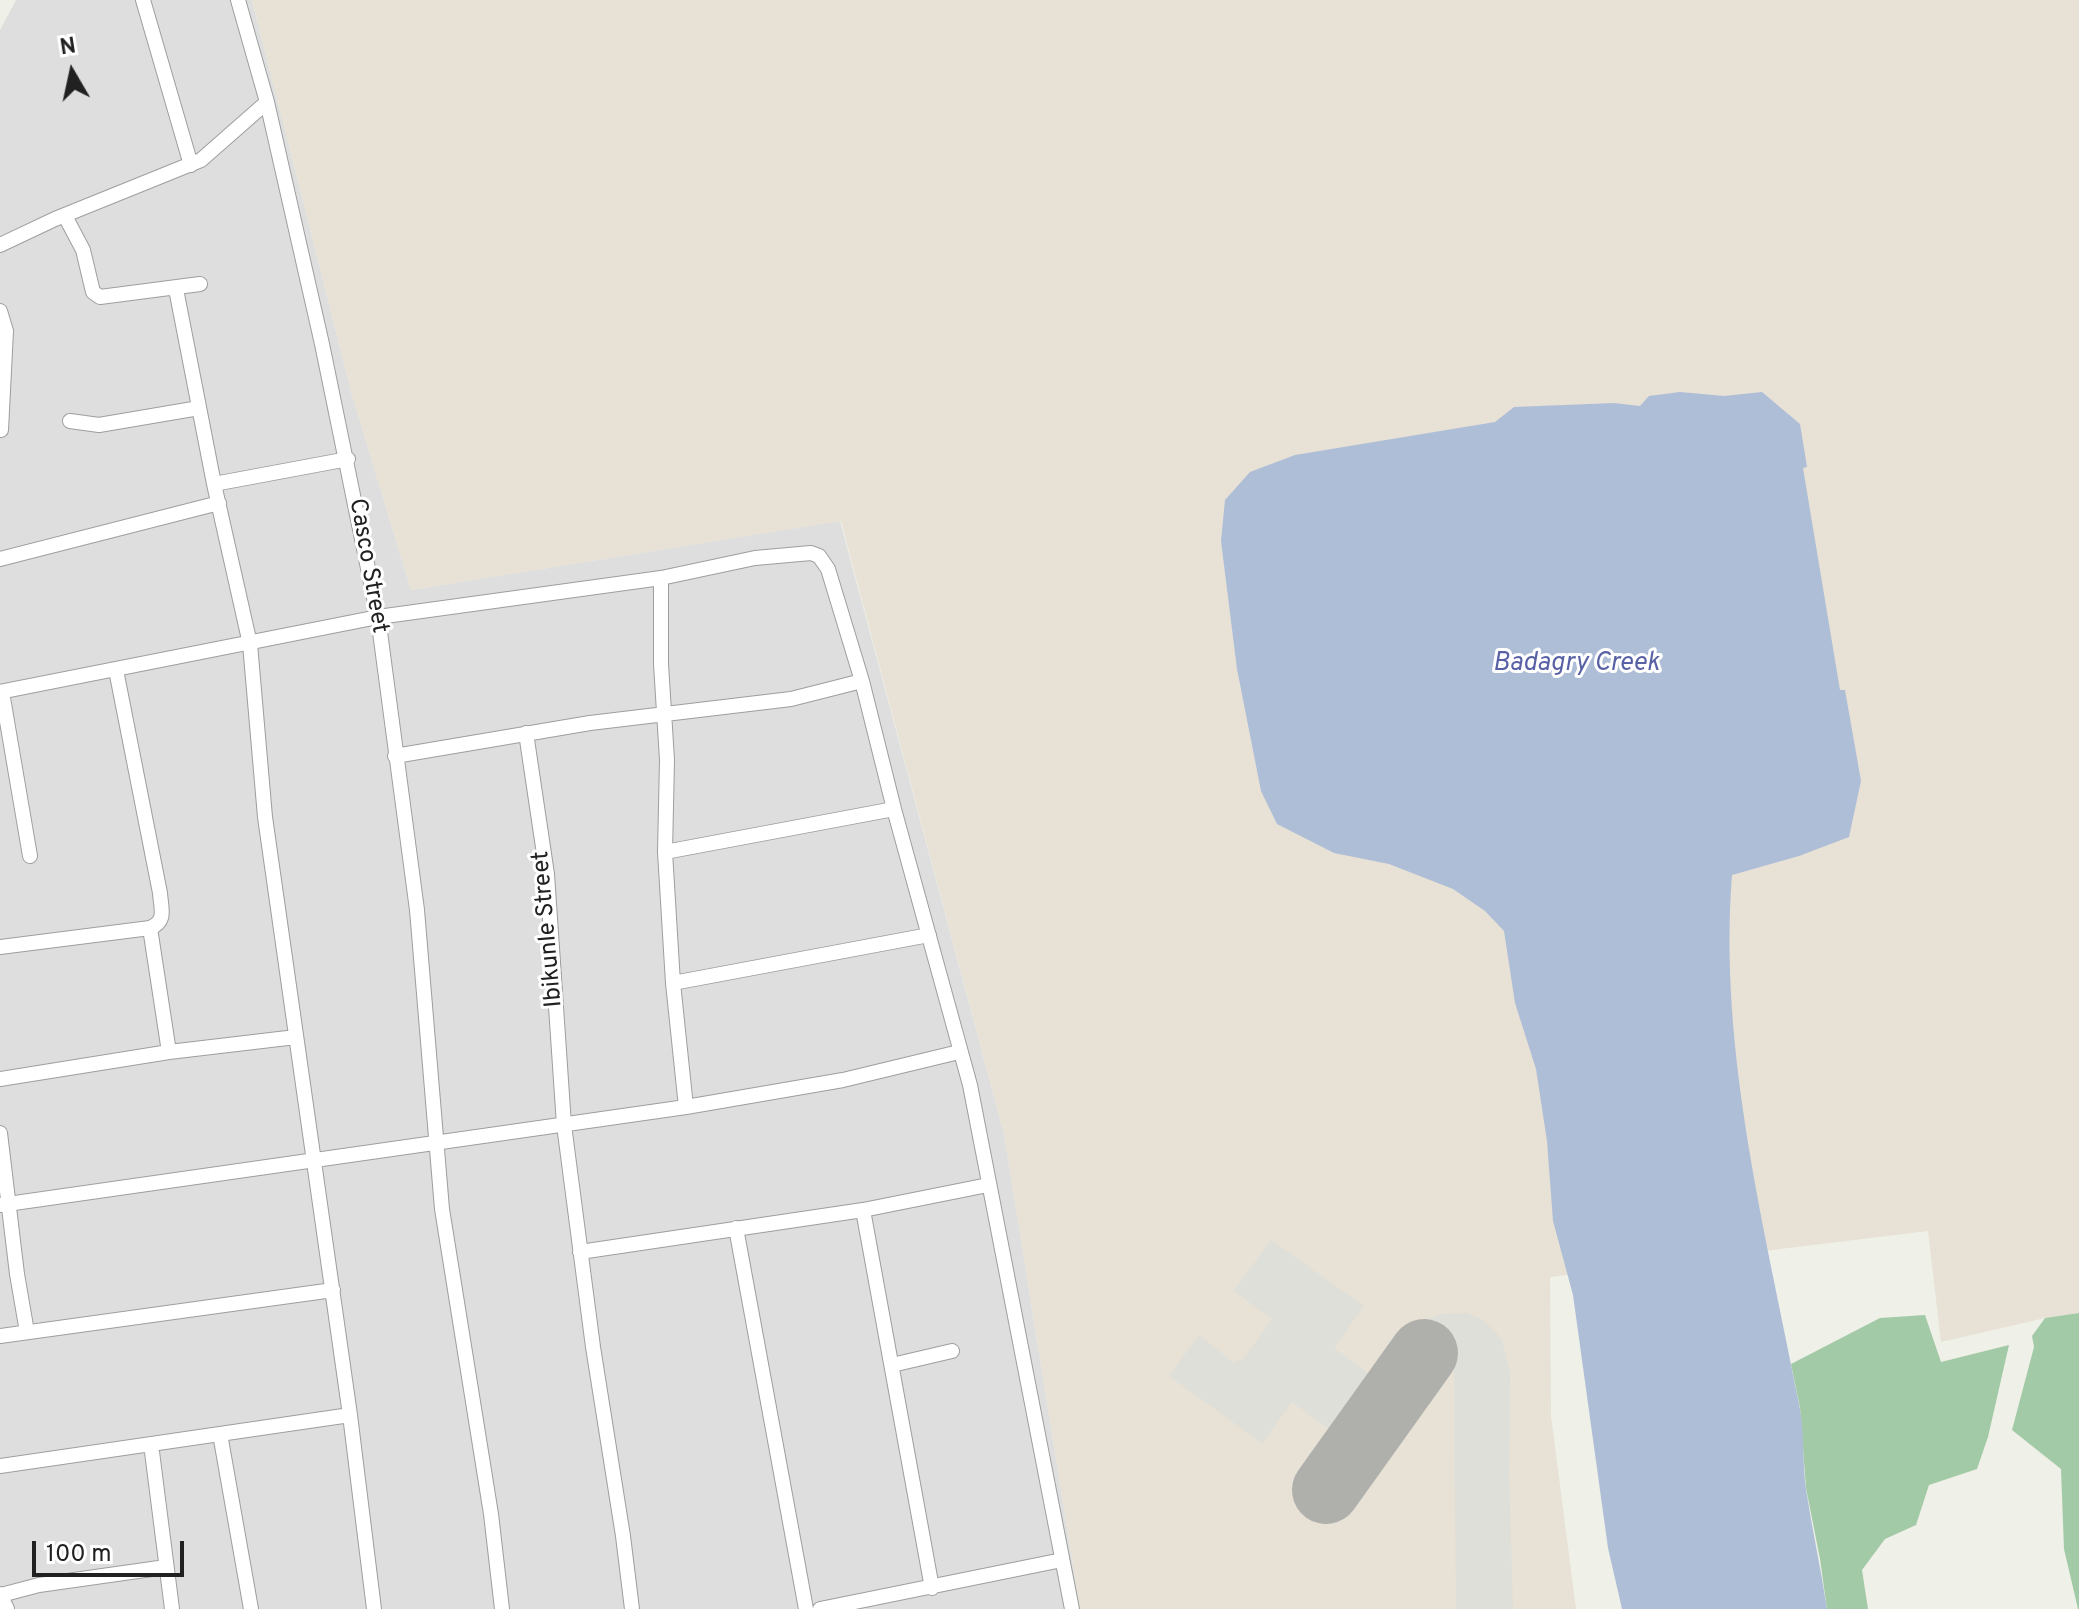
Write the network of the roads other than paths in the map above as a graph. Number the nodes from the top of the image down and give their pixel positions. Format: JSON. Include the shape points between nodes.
{"nodes":[{"id":1,"x":143,"y":0,"type":"edge"},
{"id":2,"x":238,"y":0,"type":"edge"},
{"id":3,"x":267,"y":102,"type":"junction"},
{"id":4,"x":191,"y":165,"type":"junction"},
{"id":5,"x":65,"y":216,"type":"junction"},
{"id":6,"x":0,"y":245,"type":"edge"},
{"id":7,"x":200,"y":284,"type":"dead end"},
{"id":8,"x":176,"y":289,"type":"junction"},
{"id":9,"x":0,"y":311,"type":"edge"},
{"id":10,"x":3,"y":332,"type":"edge"},
{"id":11,"x":199,"y":408,"type":"junction"},
{"id":12,"x":70,"y":421,"type":"dead end"},
{"id":13,"x":1,"y":430,"type":"edge"},
{"id":14,"x":348,"y":459,"type":"junction"},
{"id":15,"x":214,"y":484,"type":"junction"},
{"id":16,"x":219,"y":503,"type":"junction"},
{"id":17,"x":0,"y":559,"type":"edge"},
{"id":18,"x":661,"y":578,"type":"junction"},
{"id":19,"x":378,"y":617,"type":"junction"},
{"id":20,"x":250,"y":644,"type":"junction"},
{"id":21,"x":116,"y":670,"type":"junction"},
{"id":22,"x":862,"y":681,"type":"junction"},
{"id":23,"x":1,"y":692,"type":"edge"},
{"id":24,"x":664,"y":714,"type":"junction"},
{"id":25,"x":526,"y":733,"type":"junction"},
{"id":26,"x":395,"y":756,"type":"junction"},
{"id":27,"x":894,"y":809,"type":"junction"},
{"id":28,"x":665,"y":852,"type":"junction"},
{"id":29,"x":30,"y":856,"type":"dead end"},
{"id":30,"x":150,"y":928,"type":"junction"},
{"id":31,"x":929,"y":935,"type":"junction"},
{"id":32,"x":0,"y":947,"type":"edge"},
{"id":33,"x":673,"y":983,"type":"junction"},
{"id":34,"x":296,"y":1037,"type":"junction"},
{"id":35,"x":169,"y":1052,"type":"junction"},
{"id":36,"x":959,"y":1052,"type":"junction"},
{"id":37,"x":0,"y":1079,"type":"edge"},
{"id":38,"x":686,"y":1107,"type":"junction"},
{"id":39,"x":564,"y":1125,"type":"junction"},
{"id":40,"x":0,"y":1133,"type":"edge"},
{"id":41,"x":435,"y":1142,"type":"junction"},
{"id":42,"x":313,"y":1162,"type":"junction"},
{"id":43,"x":988,"y":1185,"type":"junction"},
{"id":44,"x":4,"y":1205,"type":"edge"},
{"id":45,"x":863,"y":1210,"type":"junction"},
{"id":46,"x":736,"y":1228,"type":"junction"},
{"id":47,"x":580,"y":1252,"type":"junction"},
{"id":48,"x":333,"y":1290,"type":"junction"},
{"id":49,"x":27,"y":1332,"type":"junction"},
{"id":50,"x":0,"y":1336,"type":"edge"},
{"id":51,"x":952,"y":1351,"type":"dead end"},
{"id":52,"x":892,"y":1365,"type":"junction"},
{"id":53,"x":350,"y":1415,"type":"junction"},
{"id":54,"x":220,"y":1434,"type":"junction"},
{"id":55,"x":151,"y":1444,"type":"junction"},
{"id":56,"x":0,"y":1466,"type":"edge"},
{"id":57,"x":1062,"y":1560,"type":"junction"},
{"id":58,"x":166,"y":1567,"type":"junction"},
{"id":59,"x":932,"y":1588,"type":"junction"},
{"id":60,"x":0,"y":1594,"type":"edge"},
{"id":61,"x":7,"y":1609,"type":"edge"},
{"id":62,"x":172,"y":1609,"type":"edge"},
{"id":63,"x":251,"y":1609,"type":"edge"},
{"id":64,"x":374,"y":1609,"type":"edge"},
{"id":65,"x":502,"y":1609,"type":"edge"},
{"id":66,"x":632,"y":1609,"type":"edge"},
{"id":67,"x":806,"y":1609,"type":"edge"},
{"id":68,"x":820,"y":1609,"type":"edge"},
{"id":69,"x":1072,"y":1609,"type":"edge"}],
"edges":[{"from":1,"to":4,"type":"street"},
{"from":2,"to":3,"type":"street","name":"Casco Street"},
{"from":3,"to":4,"type":"street"},
{"from":3,"to":14,"type":"street","name":"Casco Street"},
{"from":4,"to":5,"type":"street"},
{"from":5,"to":6,"type":"street"},
{"from":5,"to":8,"type":"street","via":[[83,250],[93,292],[100,297]]},
{"from":7,"to":8,"type":"street"},
{"from":8,"to":11,"type":"street"},
{"from":9,"to":10,"type":"street"},
{"from":10,"to":13,"type":"street"},
{"from":11,"to":12,"type":"street","via":[[99,425]]},
{"from":11,"to":15,"type":"street"},
{"from":14,"to":15,"type":"street"},
{"from":14,"to":19,"type":"street","name":"Casco Street"},
{"from":15,"to":16,"type":"street"},
{"from":16,"to":17,"type":"street"},
{"from":16,"to":20,"type":"street"},
{"from":18,"to":19,"type":"street"},
{"from":18,"to":22,"type":"street","via":[[755,558],[819,556],[828,569]]},
{"from":18,"to":24,"type":"street"},
{"from":19,"to":20,"type":"street"},
{"from":19,"to":26,"type":"street","name":"Casco Street"},
{"from":20,"to":21,"type":"street"},
{"from":20,"to":34,"type":"street","via":[[265,817]]},
{"from":21,"to":23,"type":"street"},
{"from":21,"to":30,"type":"street","via":[[160,893],[163,918]]},
{"from":22,"to":24,"type":"street","via":[[791,699]]},
{"from":22,"to":27,"type":"street"},
{"from":23,"to":29,"type":"street"},
{"from":24,"to":25,"type":"street"},
{"from":24,"to":28,"type":"street"},
{"from":25,"to":26,"type":"street"},
{"from":25,"to":39,"type":"street","name":"Ibikunle Street","via":[[547,874]]},
{"from":26,"to":41,"type":"street","name":"Casco Street","via":[[417,910]]},
{"from":27,"to":28,"type":"street"},
{"from":27,"to":31,"type":"street"},
{"from":28,"to":33,"type":"street"},
{"from":30,"to":32,"type":"street"},
{"from":30,"to":35,"type":"street"},
{"from":31,"to":33,"type":"street"},
{"from":31,"to":36,"type":"street"},
{"from":33,"to":38,"type":"street"},
{"from":34,"to":35,"type":"street"},
{"from":34,"to":42,"type":"street"},
{"from":35,"to":37,"type":"street"},
{"from":36,"to":38,"type":"street","via":[[843,1080]]},
{"from":36,"to":43,"type":"street"},
{"from":38,"to":39,"type":"street"},
{"from":39,"to":41,"type":"street"},
{"from":39,"to":47,"type":"street","name":"Ibikunle Street"},
{"from":40,"to":44,"type":"street"},
{"from":41,"to":42,"type":"street"},
{"from":41,"to":65,"type":"street","name":"Casco Street"},
{"from":42,"to":44,"type":"street"},
{"from":42,"to":48,"type":"street"},
{"from":43,"to":45,"type":"street"},
{"from":43,"to":57,"type":"street"},
{"from":44,"to":49,"type":"street"},
{"from":45,"to":46,"type":"street"},
{"from":45,"to":52,"type":"street"},
{"from":46,"to":47,"type":"street"},
{"from":46,"to":67,"type":"street"},
{"from":47,"to":66,"type":"street","name":"Ibikunle Street"},
{"from":48,"to":49,"type":"street"},
{"from":48,"to":53,"type":"street"},
{"from":49,"to":50,"type":"street"},
{"from":51,"to":52,"type":"street"},
{"from":52,"to":59,"type":"street"},
{"from":53,"to":54,"type":"street"},
{"from":53,"to":64,"type":"street"},
{"from":54,"to":55,"type":"street"},
{"from":54,"to":63,"type":"street"},
{"from":55,"to":56,"type":"street"},
{"from":55,"to":58,"type":"street"},
{"from":57,"to":59,"type":"street"},
{"from":57,"to":69,"type":"street"},
{"from":58,"to":60,"type":"street"},
{"from":58,"to":62,"type":"street"},
{"from":59,"to":68,"type":"street"},
{"from":60,"to":61,"type":"street"}]}
